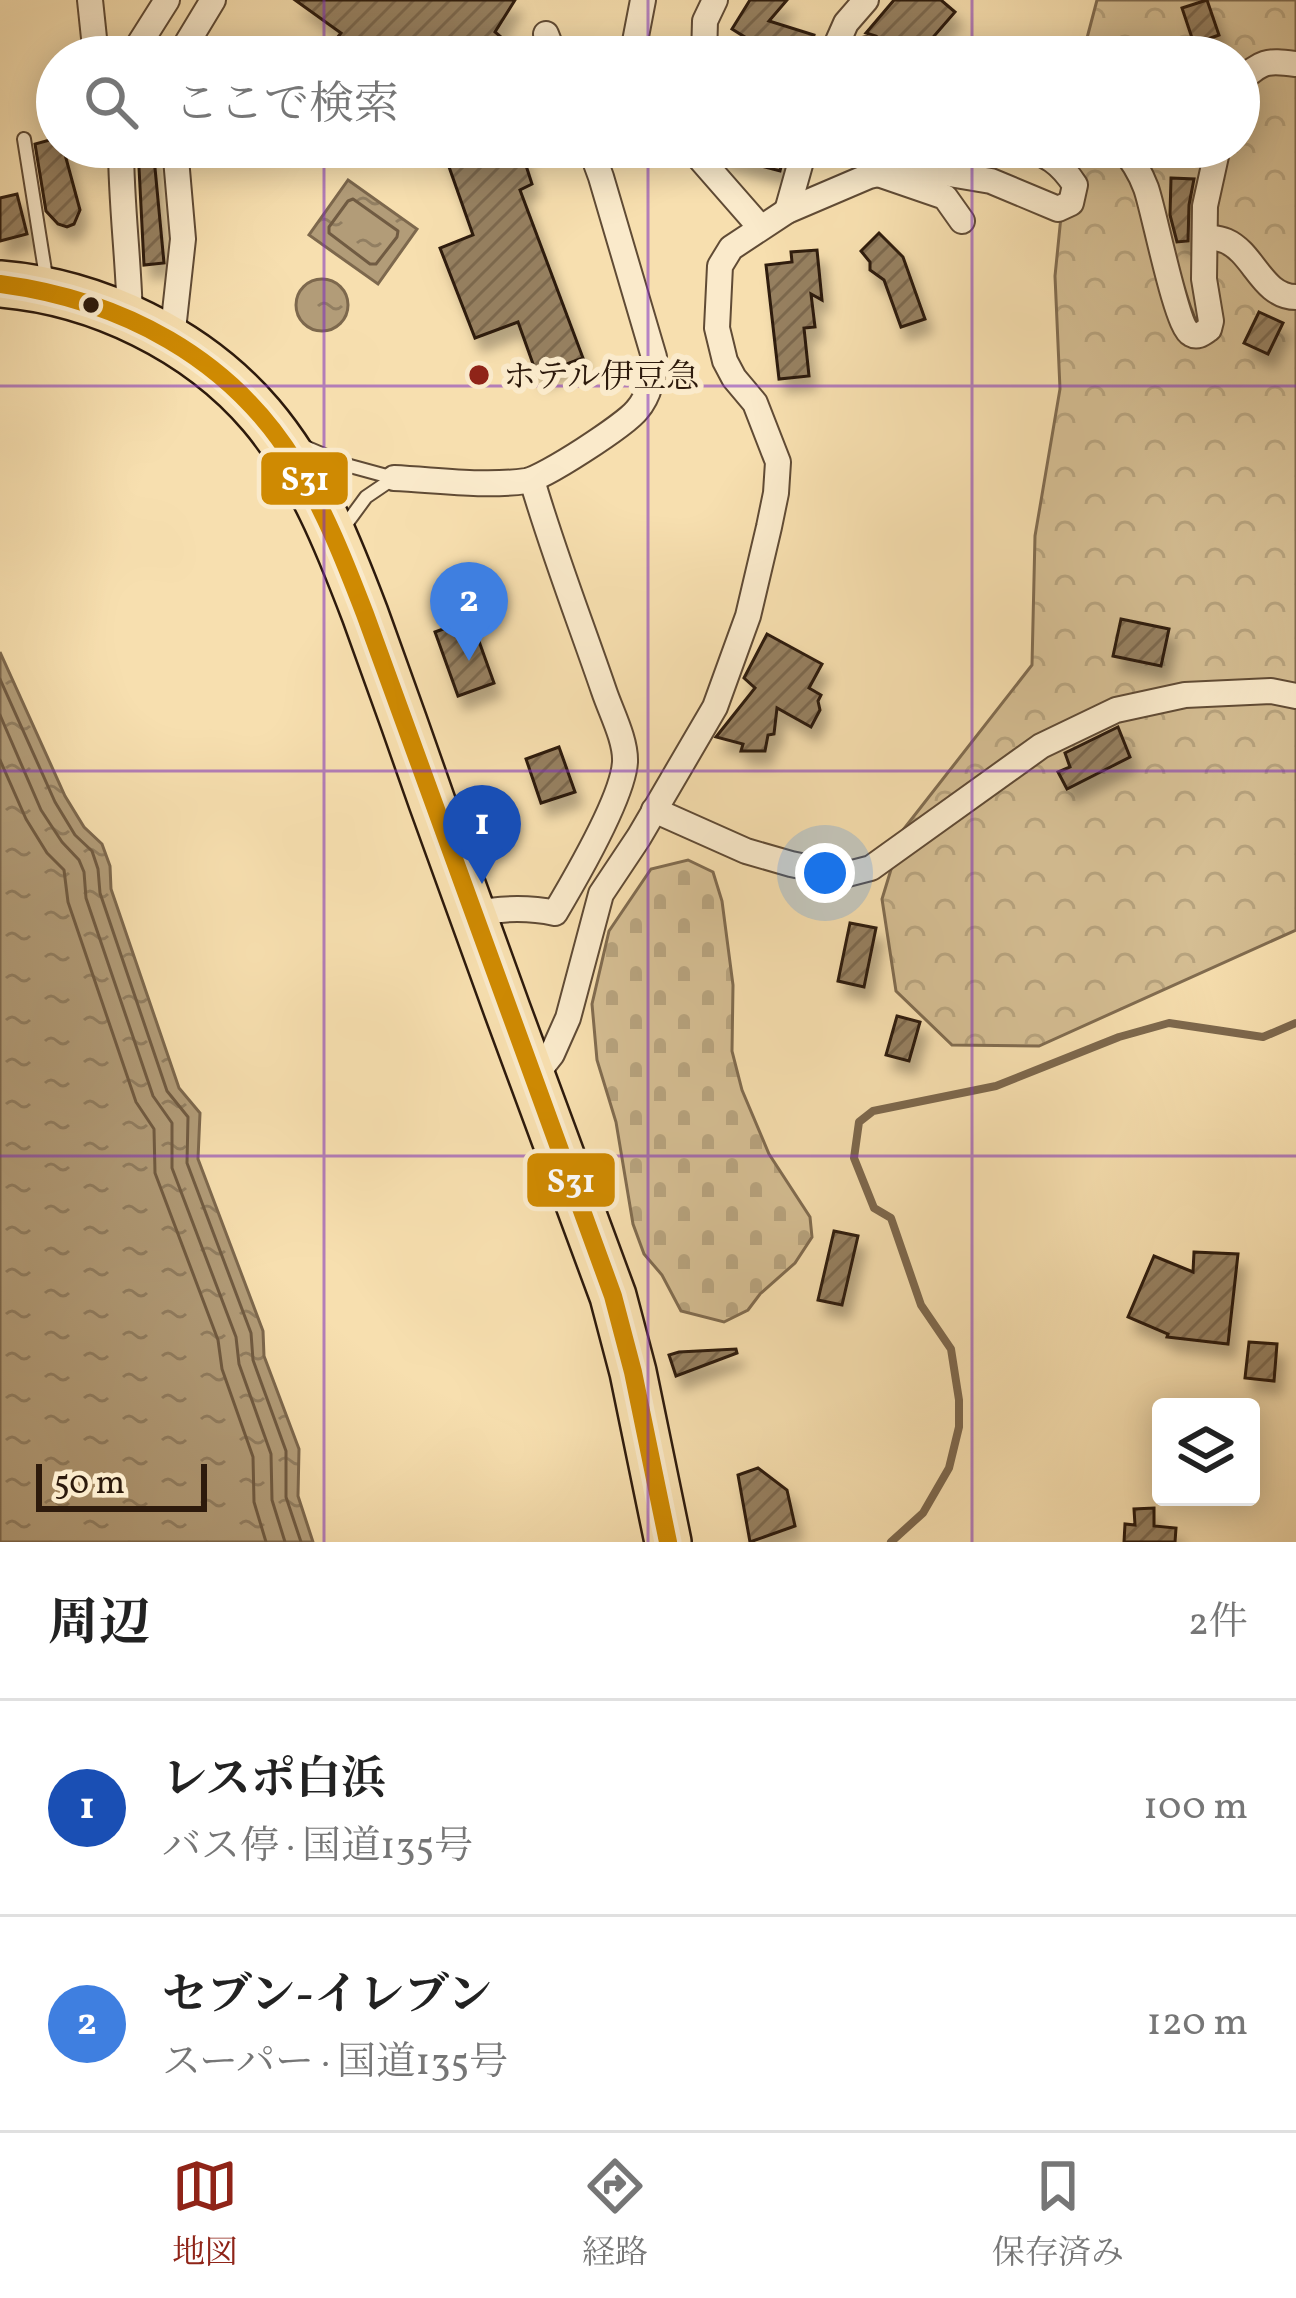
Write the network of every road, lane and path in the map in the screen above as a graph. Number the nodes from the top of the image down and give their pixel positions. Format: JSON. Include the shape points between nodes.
{"nodes":[{"id":1,"x":90,"y":0,"type":"edge"},
{"id":2,"x":167,"y":0,"type":"edge"},
{"id":3,"x":213,"y":0,"type":"edge"},
{"id":4,"x":643,"y":0,"type":"edge"},
{"id":5,"x":715,"y":0,"type":"edge"},
{"id":6,"x":866,"y":0,"type":"edge"},
{"id":7,"x":94,"y":36,"type":"edge"},
{"id":8,"x":144,"y":36,"type":"edge"},
{"id":9,"x":191,"y":36,"type":"edge"},
{"id":10,"x":636,"y":36,"type":"edge"},
{"id":11,"x":705,"y":36,"type":"edge"},
{"id":12,"x":840,"y":36,"type":"edge"},
{"id":13,"x":1260,"y":64,"type":"edge"},
{"id":14,"x":1296,"y":64,"type":"edge"},
{"id":15,"x":24,"y":139,"type":"dead end"},
{"id":16,"x":121,"y":168,"type":"edge"},
{"id":17,"x":177,"y":168,"type":"edge"},
{"id":18,"x":597,"y":168,"type":"edge"},
{"id":19,"x":708,"y":168,"type":"edge"},
{"id":20,"x":799,"y":168,"type":"edge"},
{"id":21,"x":904,"y":168,"type":"edge"},
{"id":22,"x":914,"y":168,"type":"edge"},
{"id":23,"x":1065,"y":168,"type":"edge"},
{"id":24,"x":1136,"y":168,"type":"edge"},
{"id":25,"x":1213,"y":168,"type":"edge"},
{"id":26,"x":878,"y":174,"type":"junction"},
{"id":27,"x":787,"y":211,"type":"junction"},
{"id":28,"x":962,"y":221,"type":"dead end"},
{"id":29,"x":760,"y":227,"type":"junction"},
{"id":30,"x":1205,"y":237,"type":"junction"},
{"id":31,"x":0,"y":284,"type":"edge"},
{"id":32,"x":48,"y":290,"type":"junction"},
{"id":33,"x":1296,"y":297,"type":"edge"},
{"id":34,"x":130,"y":320,"type":"junction"},
{"id":35,"x":172,"y":339,"type":"junction"},
{"id":36,"x":280,"y":438,"type":"junction"},
{"id":37,"x":394,"y":478,"type":"junction"},
{"id":38,"x":532,"y":480,"type":"junction"},
{"id":39,"x":338,"y":542,"type":"junction"},
{"id":40,"x":1296,"y":696,"type":"edge"},
{"id":41,"x":654,"y":810,"type":"junction"},
{"id":42,"x":473,"y":914,"type":"junction"},
{"id":43,"x":534,"y":1077,"type":"junction"},
{"id":44,"x":668,"y":1542,"type":"edge"}],
"edges":[{"from":1,"to":7,"type":"street"},
{"from":2,"to":8,"type":"street"},
{"from":3,"to":9,"type":"street"},
{"from":4,"to":10,"type":"street"},
{"from":5,"to":11,"type":"street"},
{"from":6,"to":12,"type":"street"},
{"from":13,"to":14,"type":"street"},
{"from":15,"to":32,"type":"lane"},
{"from":16,"to":34,"type":"street"},
{"from":17,"to":35,"type":"street","via":[[183,238]]},
{"from":18,"to":38,"type":"street","via":[[650,337],[653,377],[637,412]]},
{"from":19,"to":29,"type":"street"},
{"from":20,"to":27,"type":"street"},
{"from":21,"to":26,"type":"street"},
{"from":22,"to":23,"type":"street","via":[[992,181],[1058,209],[1071,203],[1075,185]]},
{"from":24,"to":30,"type":"street","via":[[1192,335],[1211,321]]},
{"from":25,"to":30,"type":"street"},
{"from":26,"to":27,"type":"street"},
{"from":26,"to":28,"type":"street","via":[[945,197]]},
{"from":27,"to":29,"type":"street"},
{"from":29,"to":41,"type":"street","via":[[719,266],[717,328],[725,362],[754,403],[778,462],[776,494],[734,661]]},
{"from":30,"to":33,"type":"street","via":[[1226,240],[1277,292]]},
{"from":31,"to":32,"type":"highway"},
{"from":32,"to":34,"type":"highway"},
{"from":34,"to":35,"type":"highway"},
{"from":35,"to":36,"type":"highway"},
{"from":36,"to":37,"type":"lane"},
{"from":36,"to":39,"type":"highway"},
{"from":37,"to":38,"type":"street"},
{"from":37,"to":39,"type":"lane","via":[[366,496]]},
{"from":38,"to":42,"type":"street","via":[[626,758],[555,913]]},
{"from":39,"to":42,"type":"highway"},
{"from":40,"to":41,"type":"street","via":[[1185,695],[1116,710],[1041,746],[871,868],[844,875],[746,851]]},
{"from":41,"to":43,"type":"street","via":[[601,894],[568,1018]]},
{"from":42,"to":43,"type":"highway"},
{"from":43,"to":44,"type":"highway","via":[[613,1296]]}]}
